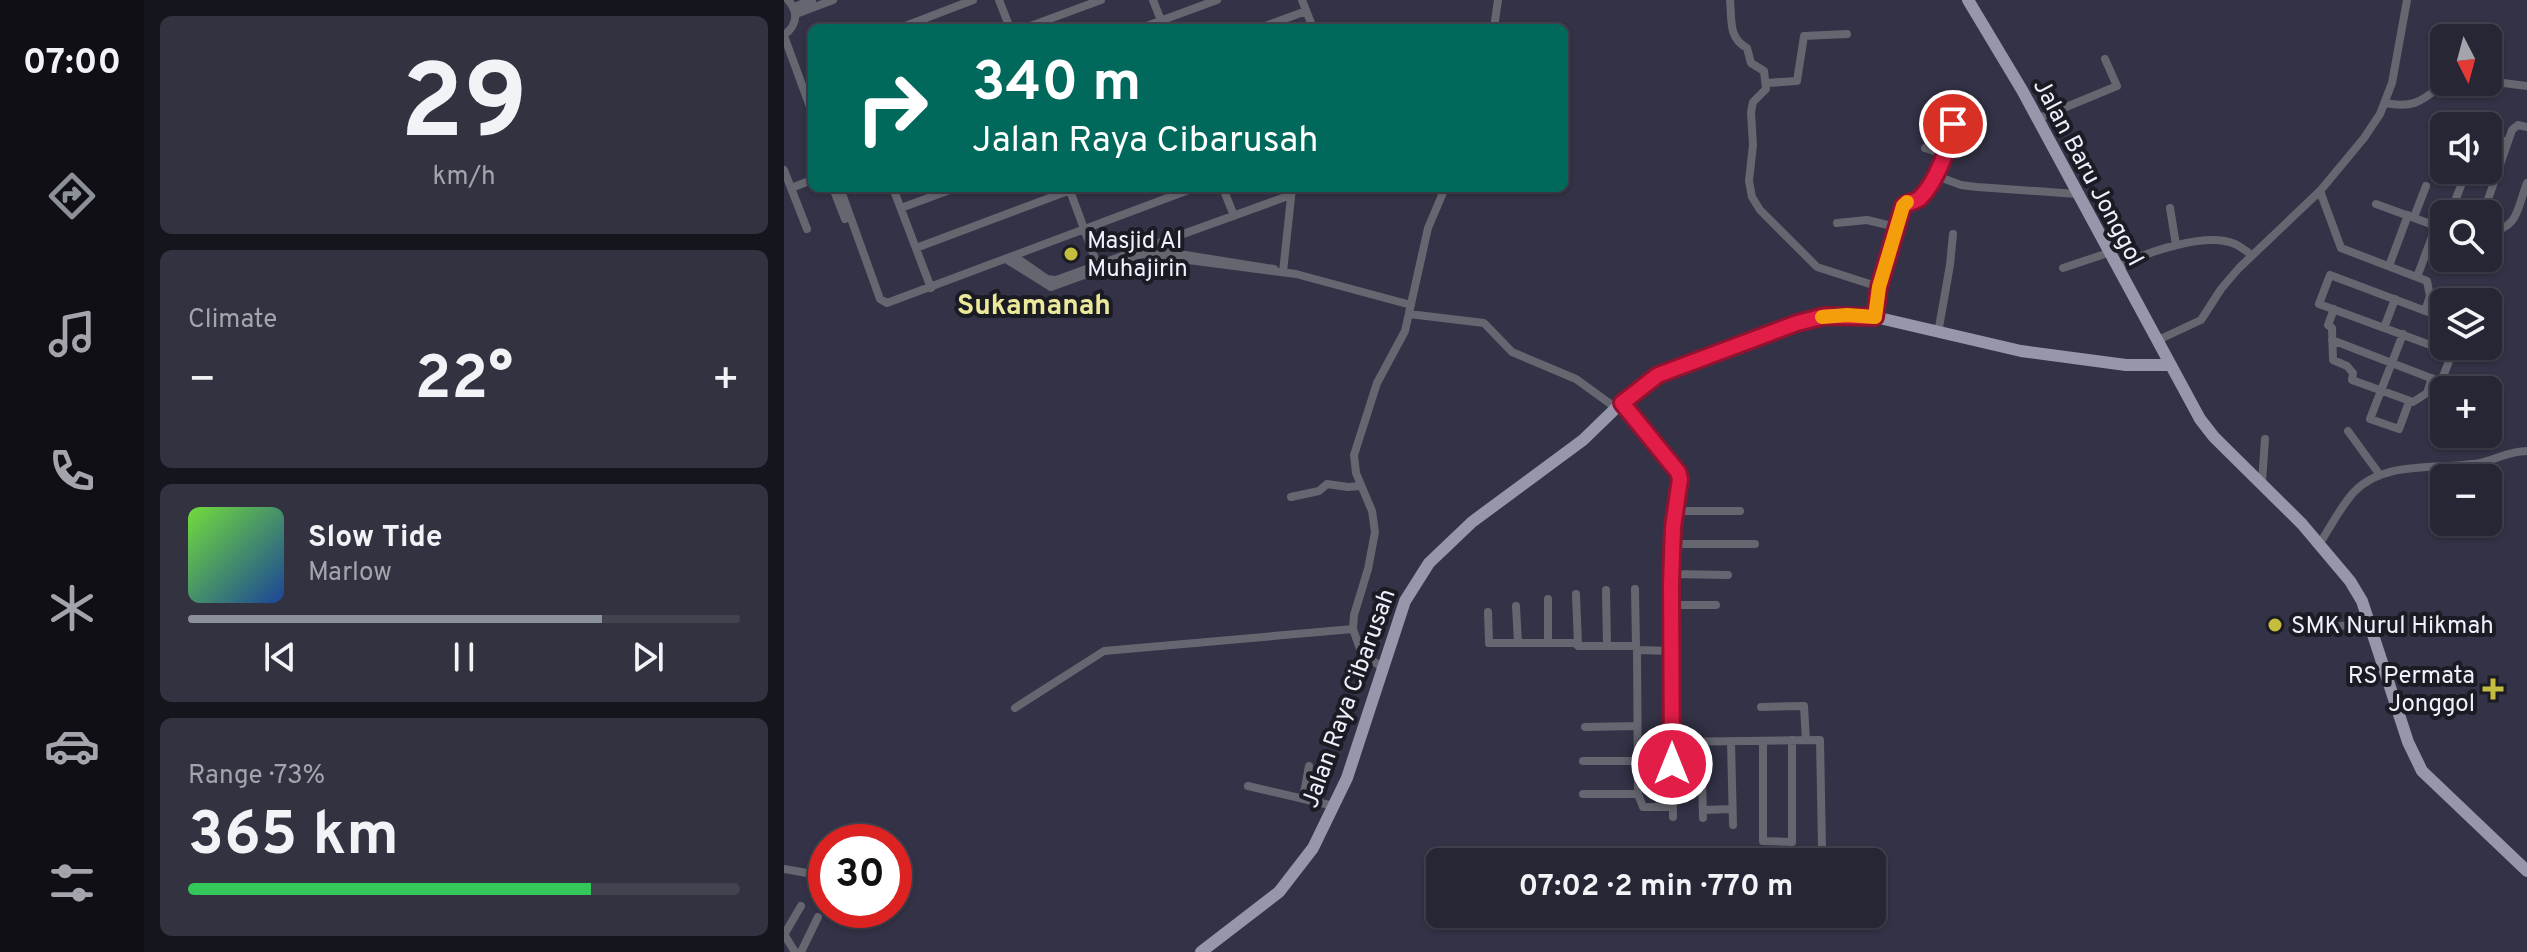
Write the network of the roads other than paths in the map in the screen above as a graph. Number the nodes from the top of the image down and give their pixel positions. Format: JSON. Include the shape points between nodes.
{"nodes":[{"id":1,"x":812,"y":0,"type":"edge"},
{"id":2,"x":833,"y":0,"type":"edge"},
{"id":3,"x":973,"y":0,"type":"edge"},
{"id":4,"x":999,"y":0,"type":"edge"},
{"id":5,"x":1101,"y":0,"type":"edge"},
{"id":6,"x":1153,"y":0,"type":"edge"},
{"id":7,"x":1217,"y":0,"type":"edge"},
{"id":8,"x":1302,"y":0,"type":"edge"},
{"id":9,"x":1498,"y":0,"type":"edge"},
{"id":10,"x":1730,"y":0,"type":"edge"},
{"id":11,"x":1968,"y":0,"type":"edge"},
{"id":12,"x":2407,"y":0,"type":"edge"},
{"id":13,"x":792,"y":7,"type":"edge"},
{"id":14,"x":1306,"y":11,"type":"junction"},
{"id":15,"x":910,"y":24,"type":"edge"},
{"id":16,"x":1008,"y":24,"type":"edge"},
{"id":17,"x":1036,"y":24,"type":"edge"},
{"id":18,"x":1162,"y":24,"type":"edge"},
{"id":19,"x":1271,"y":24,"type":"edge"},
{"id":20,"x":1311,"y":24,"type":"edge"},
{"id":21,"x":1495,"y":24,"type":"edge"},
{"id":22,"x":1847,"y":34,"type":"dead end"},
{"id":23,"x":784,"y":36,"type":"edge"},
{"id":24,"x":2105,"y":59,"type":"dead end"},
{"id":25,"x":1767,"y":83,"type":"junction"},
{"id":26,"x":2502,"y":83,"type":"edge"},
{"id":27,"x":2527,"y":86,"type":"edge"},
{"id":28,"x":2430,"y":95,"type":"edge"},
{"id":29,"x":808,"y":101,"type":"edge"},
{"id":30,"x":2385,"y":103,"type":"junction"},
{"id":31,"x":2037,"y":119,"type":"junction"},
{"id":32,"x":1953,"y":124,"type":"dead end"},
{"id":33,"x":2527,"y":127,"type":"edge"},
{"id":34,"x":2502,"y":140,"type":"edge"},
{"id":35,"x":2508,"y":142,"type":"junction"},
{"id":36,"x":1925,"y":148,"type":"dead end"},
{"id":37,"x":1946,"y":155,"type":"junction"},
{"id":38,"x":784,"y":170,"type":"edge"},
{"id":39,"x":1934,"y":175,"type":"junction"},
{"id":40,"x":808,"y":182,"type":"edge"},
{"id":41,"x":2426,"y":186,"type":"dead end"},
{"id":42,"x":791,"y":188,"type":"junction"},
{"id":43,"x":2526,"y":190,"type":"edge"},
{"id":44,"x":2320,"y":191,"type":"junction"},
{"id":45,"x":835,"y":192,"type":"edge"},
{"id":46,"x":841,"y":192,"type":"edge"},
{"id":47,"x":895,"y":192,"type":"edge"},
{"id":48,"x":944,"y":192,"type":"edge"},
{"id":49,"x":1064,"y":192,"type":"edge"},
{"id":50,"x":1073,"y":192,"type":"edge"},
{"id":51,"x":1183,"y":192,"type":"edge"},
{"id":52,"x":1225,"y":192,"type":"edge"},
{"id":53,"x":1289,"y":192,"type":"edge"},
{"id":54,"x":1291,"y":192,"type":"edge"},
{"id":55,"x":1443,"y":192,"type":"edge"},
{"id":56,"x":2077,"y":194,"type":"junction"},
{"id":57,"x":2488,"y":200,"type":"edge"},
{"id":58,"x":2376,"y":204,"type":"dead end"},
{"id":59,"x":901,"y":208,"type":"junction"},
{"id":60,"x":2170,"y":208,"type":"dead end"},
{"id":61,"x":1234,"y":216,"type":"junction"},
{"id":62,"x":2411,"y":216,"type":"junction"},
{"id":63,"x":845,"y":219,"type":"dead end"},
{"id":64,"x":1837,"y":223,"type":"dead end"},
{"id":65,"x":2430,"y":224,"type":"edge"},
{"id":66,"x":1896,"y":227,"type":"junction"},
{"id":67,"x":807,"y":229,"type":"dead end"},
{"id":68,"x":1085,"y":229,"type":"junction"},
{"id":69,"x":2502,"y":230,"type":"edge"},
{"id":70,"x":1953,"y":234,"type":"dead end"},
{"id":71,"x":1154,"y":243,"type":"junction"},
{"id":72,"x":2176,"y":245,"type":"junction"},
{"id":73,"x":916,"y":248,"type":"junction"},
{"id":74,"x":2430,"y":252,"type":"edge"},
{"id":75,"x":2108,"y":253,"type":"junction"},
{"id":76,"x":2252,"y":255,"type":"junction"},
{"id":77,"x":1010,"y":257,"type":"junction"},
{"id":78,"x":1097,"y":264,"type":"junction"},
{"id":79,"x":2389,"y":266,"type":"junction"},
{"id":80,"x":2063,"y":268,"type":"dead end"},
{"id":81,"x":2116,"y":268,"type":"junction"},
{"id":82,"x":1283,"y":272,"type":"junction"},
{"id":83,"x":2417,"y":277,"type":"junction"},
{"id":84,"x":1879,"y":287,"type":"junction"},
{"id":85,"x":931,"y":288,"type":"junction"},
{"id":86,"x":2395,"y":299,"type":"junction"},
{"id":87,"x":2334,"y":309,"type":"junction"},
{"id":88,"x":1410,"y":310,"type":"junction"},
{"id":89,"x":2425,"y":311,"type":"junction"},
{"id":90,"x":2430,"y":313,"type":"edge"},
{"id":91,"x":1875,"y":317,"type":"junction"},
{"id":92,"x":2384,"y":328,"type":"junction"},
{"id":93,"x":1938,"y":333,"type":"junction"},
{"id":94,"x":2403,"y":334,"type":"junction"},
{"id":95,"x":2332,"y":340,"type":"junction"},
{"id":96,"x":2156,"y":341,"type":"junction"},
{"id":97,"x":2430,"y":342,"type":"edge"},
{"id":98,"x":2392,"y":363,"type":"junction"},
{"id":99,"x":2170,"y":365,"type":"junction"},
{"id":100,"x":2430,"y":377,"type":"edge"},
{"id":101,"x":2430,"y":384,"type":"edge"},
{"id":102,"x":2381,"y":391,"type":"junction"},
{"id":103,"x":2409,"y":402,"type":"junction"},
{"id":104,"x":1619,"y":405,"type":"junction"},
{"id":105,"x":2348,"y":431,"type":"dead end"},
{"id":106,"x":2265,"y":439,"type":"dead end"},
{"id":107,"x":2527,"y":451,"type":"edge"},
{"id":108,"x":2380,"y":475,"type":"junction"},
{"id":109,"x":2262,"y":482,"type":"junction"},
{"id":110,"x":1361,"y":486,"type":"junction"},
{"id":111,"x":1291,"y":497,"type":"dead end"},
{"id":112,"x":1676,"y":511,"type":"junction"},
{"id":113,"x":1740,"y":511,"type":"dead end"},
{"id":114,"x":2320,"y":543,"type":"junction"},
{"id":115,"x":1673,"y":544,"type":"junction"},
{"id":116,"x":1755,"y":544,"type":"dead end"},
{"id":117,"x":1671,"y":574,"type":"junction"},
{"id":118,"x":1728,"y":575,"type":"dead end"},
{"id":119,"x":1635,"y":589,"type":"dead end"},
{"id":120,"x":1606,"y":590,"type":"dead end"},
{"id":121,"x":1576,"y":594,"type":"dead end"},
{"id":122,"x":1548,"y":599,"type":"dead end"},
{"id":123,"x":1670,"y":605,"type":"junction"},
{"id":124,"x":1716,"y":605,"type":"dead end"},
{"id":125,"x":1516,"y":606,"type":"dead end"},
{"id":126,"x":1488,"y":612,"type":"dead end"},
{"id":127,"x":2369,"y":619,"type":"junction"},
{"id":128,"x":2312,"y":628,"type":"dead end"},
{"id":129,"x":1353,"y":629,"type":"junction"},
{"id":130,"x":1518,"y":643,"type":"junction"},
{"id":131,"x":1548,"y":643,"type":"junction"},
{"id":132,"x":1578,"y":646,"type":"junction"},
{"id":133,"x":1607,"y":646,"type":"junction"},
{"id":134,"x":1637,"y":648,"type":"junction"},
{"id":135,"x":1671,"y":651,"type":"junction"},
{"id":136,"x":1384,"y":669,"type":"junction"},
{"id":137,"x":1761,"y":707,"type":"dead end"},
{"id":138,"x":1015,"y":708,"type":"dead end"},
{"id":139,"x":1637,"y":726,"type":"junction"},
{"id":140,"x":1585,"y":727,"type":"dead end"},
{"id":141,"x":1792,"y":740,"type":"junction"},
{"id":142,"x":1806,"y":740,"type":"junction"},
{"id":143,"x":1763,"y":741,"type":"junction"},
{"id":144,"x":1672,"y":742,"type":"junction"},
{"id":145,"x":1701,"y":742,"type":"junction"},
{"id":146,"x":1731,"y":742,"type":"junction"},
{"id":147,"x":1583,"y":761,"type":"dead end"},
{"id":148,"x":1638,"y":761,"type":"junction"},
{"id":149,"x":1309,"y":766,"type":"dead end"},
{"id":150,"x":1248,"y":786,"type":"dead end"},
{"id":151,"x":1583,"y":794,"type":"dead end"},
{"id":152,"x":1638,"y":794,"type":"junction"},
{"id":153,"x":1303,"y":799,"type":"junction"},
{"id":154,"x":1334,"y":806,"type":"junction"},
{"id":155,"x":1672,"y":807,"type":"junction"},
{"id":156,"x":1732,"y":809,"type":"junction"},
{"id":157,"x":1673,"y":817,"type":"dead end"},
{"id":158,"x":1733,"y":825,"type":"dead end"},
{"id":159,"x":1822,"y":848,"type":"dead end"},
{"id":160,"x":784,"y":869,"type":"edge"},
{"id":161,"x":2527,"y":871,"type":"edge"},
{"id":162,"x":807,"y":873,"type":"dead end"},
{"id":163,"x":801,"y":906,"type":"dead end"},
{"id":164,"x":812,"y":928,"type":"edge"},
{"id":165,"x":784,"y":934,"type":"edge"},
{"id":166,"x":798,"y":952,"type":"edge"},
{"id":167,"x":1203,"y":952,"type":"edge"}],
"edges":[{"from":1,"to":13,"type":"street"},
{"from":2,"to":13,"type":"street"},
{"from":3,"to":15,"type":"street"},
{"from":4,"to":16,"type":"street"},
{"from":5,"to":17,"type":"street"},
{"from":6,"to":18,"type":"street"},
{"from":7,"to":18,"type":"street"},
{"from":8,"to":14,"type":"street"},
{"from":9,"to":21,"type":"street"},
{"from":10,"to":25,"type":"street","via":[[1736,41],[1747,48],[1751,63],[1764,71]]},
{"from":11,"to":31,"type":"main road","name":"Jalan Baru Jonggol"},
{"from":12,"to":30,"type":"street"},
{"from":13,"to":23,"type":"street","via":[[793,26]]},
{"from":14,"to":19,"type":"street"},
{"from":14,"to":20,"type":"street"},
{"from":22,"to":25,"type":"street","via":[[1804,36],[1797,81]]},
{"from":23,"to":29,"type":"street"},
{"from":24,"to":31,"type":"street","via":[[2117,86]]},
{"from":25,"to":84,"type":"street","via":[[1751,112],[1752,197],[1817,267]]},
{"from":26,"to":27,"type":"street"},
{"from":28,"to":30,"type":"street","via":[[2414,104]]},
{"from":30,"to":44,"type":"street"},
{"from":31,"to":56,"type":"main road","name":"Jalan Baru Jonggol"},
{"from":32,"to":37,"type":"street"},
{"from":33,"to":35,"type":"street","via":[[2518,125]]},
{"from":34,"to":35,"type":"street"},
{"from":35,"to":57,"type":"street"},
{"from":36,"to":37,"type":"street"},
{"from":37,"to":39,"type":"street"},
{"from":38,"to":42,"type":"street"},
{"from":39,"to":56,"type":"street","via":[[1961,185]]},
{"from":39,"to":66,"type":"street","via":[[1921,197],[1903,206]]},
{"from":40,"to":42,"type":"street"},
{"from":41,"to":62,"type":"street"},
{"from":42,"to":67,"type":"street"},
{"from":43,"to":69,"type":"street","via":[[2511,224]]},
{"from":44,"to":76,"type":"street"},
{"from":44,"to":79,"type":"street","via":[[2341,248]]},
{"from":45,"to":63,"type":"street"},
{"from":46,"to":85,"type":"street","via":[[880,299],[892,302]]},
{"from":47,"to":59,"type":"street"},
{"from":48,"to":59,"type":"street"},
{"from":49,"to":73,"type":"street"},
{"from":50,"to":68,"type":"street"},
{"from":51,"to":68,"type":"street"},
{"from":52,"to":61,"type":"street"},
{"from":53,"to":61,"type":"street"},
{"from":54,"to":82,"type":"street"},
{"from":55,"to":88,"type":"street","via":[[1428,228]]},
{"from":56,"to":75,"type":"main road","name":"Jalan Baru Jonggol"},
{"from":58,"to":62,"type":"street"},
{"from":59,"to":73,"type":"street"},
{"from":60,"to":72,"type":"street"},
{"from":61,"to":71,"type":"street"},
{"from":62,"to":65,"type":"street"},
{"from":62,"to":79,"type":"street"},
{"from":64,"to":66,"type":"street","via":[[1867,220]]},
{"from":66,"to":84,"type":"street"},
{"from":68,"to":77,"type":"street"},
{"from":68,"to":78,"type":"street"},
{"from":70,"to":93,"type":"street"},
{"from":71,"to":78,"type":"street"},
{"from":71,"to":82,"type":"street","via":[[1160,251],[1266,265]]},
{"from":72,"to":76,"type":"street","via":[[2222,241]]},
{"from":72,"to":81,"type":"street"},
{"from":73,"to":85,"type":"street"},
{"from":74,"to":83,"type":"street"},
{"from":75,"to":80,"type":"street"},
{"from":75,"to":81,"type":"main road","name":"Jalan Baru Jonggol"},
{"from":76,"to":96,"type":"street","via":[[2201,320]]},
{"from":77,"to":78,"type":"street","via":[[1052,280]]},
{"from":77,"to":82,"type":"street","via":[[1051,287],[1142,254]]},
{"from":77,"to":85,"type":"street"},
{"from":79,"to":83,"type":"street"},
{"from":81,"to":96,"type":"main road","name":"Jalan Baru Jonggol"},
{"from":82,"to":88,"type":"street"},
{"from":83,"to":89,"type":"street","via":[[2427,281]]},
{"from":84,"to":91,"type":"street"},
{"from":86,"to":87,"type":"street","via":[[2330,275],[2319,304]]},
{"from":86,"to":89,"type":"street"},
{"from":86,"to":92,"type":"street"},
{"from":87,"to":92,"type":"street"},
{"from":87,"to":95,"type":"street","via":[[2328,325]]},
{"from":88,"to":104,"type":"street","via":[[1484,323],[1512,352],[1576,379]]},
{"from":88,"to":110,"type":"street","via":[[1356,446],[1354,464]]},
{"from":89,"to":90,"type":"street"},
{"from":91,"to":93,"type":"main road","name":"Jalan Raya Cibarusah"},
{"from":91,"to":104,"type":"main road","name":"Jalan Raya Cibarusah","via":[[1825,316],[1797,323],[1658,375]]},
{"from":92,"to":94,"type":"street"},
{"from":93,"to":99,"type":"main road","name":"Jalan Raya Cibarusah","via":[[2021,351],[2135,366]]},
{"from":94,"to":97,"type":"street"},
{"from":94,"to":98,"type":"street"},
{"from":95,"to":98,"type":"street"},
{"from":95,"to":102,"type":"street","via":[[2333,360],[2347,366],[2352,380]]},
{"from":96,"to":99,"type":"main road","name":"Jalan Baru Jonggol"},
{"from":98,"to":100,"type":"street"},
{"from":98,"to":102,"type":"street"},
{"from":99,"to":109,"type":"main road","name":"Jalan Baru Jonggol","via":[[2206,428]]},
{"from":101,"to":103,"type":"street","via":[[2427,393]]},
{"from":102,"to":103,"type":"street"},
{"from":102,"to":103,"type":"street","via":[[2370,419],[2399,429]]},
{"from":104,"to":112,"type":"street","via":[[1678,472]]},
{"from":104,"to":136,"type":"main road","name":"Jalan Raya Cibarusah","via":[[1583,440],[1437,553],[1405,601]]},
{"from":105,"to":108,"type":"street"},
{"from":106,"to":109,"type":"street"},
{"from":107,"to":108,"type":"street","via":[[2477,464]]},
{"from":108,"to":114,"type":"street","via":[[2354,492]]},
{"from":109,"to":114,"type":"main road","name":"Jalan Baru Jonggol"},
{"from":110,"to":111,"type":"street","via":[[1327,484]]},
{"from":110,"to":129,"type":"street","via":[[1375,532]]},
{"from":112,"to":113,"type":"street"},
{"from":112,"to":115,"type":"street"},
{"from":114,"to":127,"type":"main road","name":"Jalan Baru Jonggol","via":[[2355,588]]},
{"from":115,"to":116,"type":"street"},
{"from":115,"to":117,"type":"street"},
{"from":117,"to":118,"type":"street"},
{"from":117,"to":123,"type":"street"},
{"from":119,"to":134,"type":"street"},
{"from":120,"to":133,"type":"street"},
{"from":121,"to":132,"type":"street"},
{"from":122,"to":131,"type":"street"},
{"from":123,"to":124,"type":"street"},
{"from":123,"to":135,"type":"street"},
{"from":125,"to":130,"type":"street"},
{"from":126,"to":130,"type":"street","via":[[1489,643]]},
{"from":127,"to":128,"type":"street"},
{"from":127,"to":161,"type":"main road","name":"Jalan Baru Jonggol","via":[[2422,771]]},
{"from":129,"to":136,"type":"street","via":[[1361,652]]},
{"from":129,"to":138,"type":"street","via":[[1105,651]]},
{"from":130,"to":131,"type":"street"},
{"from":131,"to":132,"type":"street"},
{"from":132,"to":133,"type":"street"},
{"from":133,"to":134,"type":"street"},
{"from":134,"to":135,"type":"street"},
{"from":134,"to":139,"type":"street"},
{"from":135,"to":144,"type":"street"},
{"from":136,"to":154,"type":"main road","name":"Jalan Raya Cibarusah"},
{"from":137,"to":142,"type":"street","via":[[1804,706]]},
{"from":139,"to":140,"type":"street"},
{"from":139,"to":148,"type":"street"},
{"from":141,"to":142,"type":"street"},
{"from":141,"to":143,"type":"street"},
{"from":141,"to":143,"type":"street","via":[[1792,842],[1763,841]]},
{"from":142,"to":159,"type":"street","via":[[1822,742]]},
{"from":143,"to":146,"type":"street"},
{"from":144,"to":145,"type":"street"},
{"from":144,"to":155,"type":"street"},
{"from":145,"to":146,"type":"street"},
{"from":145,"to":156,"type":"street","via":[[1703,814]]},
{"from":146,"to":156,"type":"street"},
{"from":147,"to":148,"type":"street"},
{"from":148,"to":152,"type":"street"},
{"from":149,"to":153,"type":"street"},
{"from":150,"to":153,"type":"street"},
{"from":151,"to":152,"type":"street"},
{"from":152,"to":155,"type":"street","via":[[1643,807]]},
{"from":153,"to":154,"type":"street"},
{"from":154,"to":167,"type":"main road","name":"Jalan Raya Cibarusah","via":[[1288,883]]},
{"from":155,"to":157,"type":"street"},
{"from":156,"to":158,"type":"street"},
{"from":160,"to":162,"type":"street"},
{"from":163,"to":165,"type":"street"},
{"from":164,"to":166,"type":"street"},
{"from":165,"to":166,"type":"street"}]}
